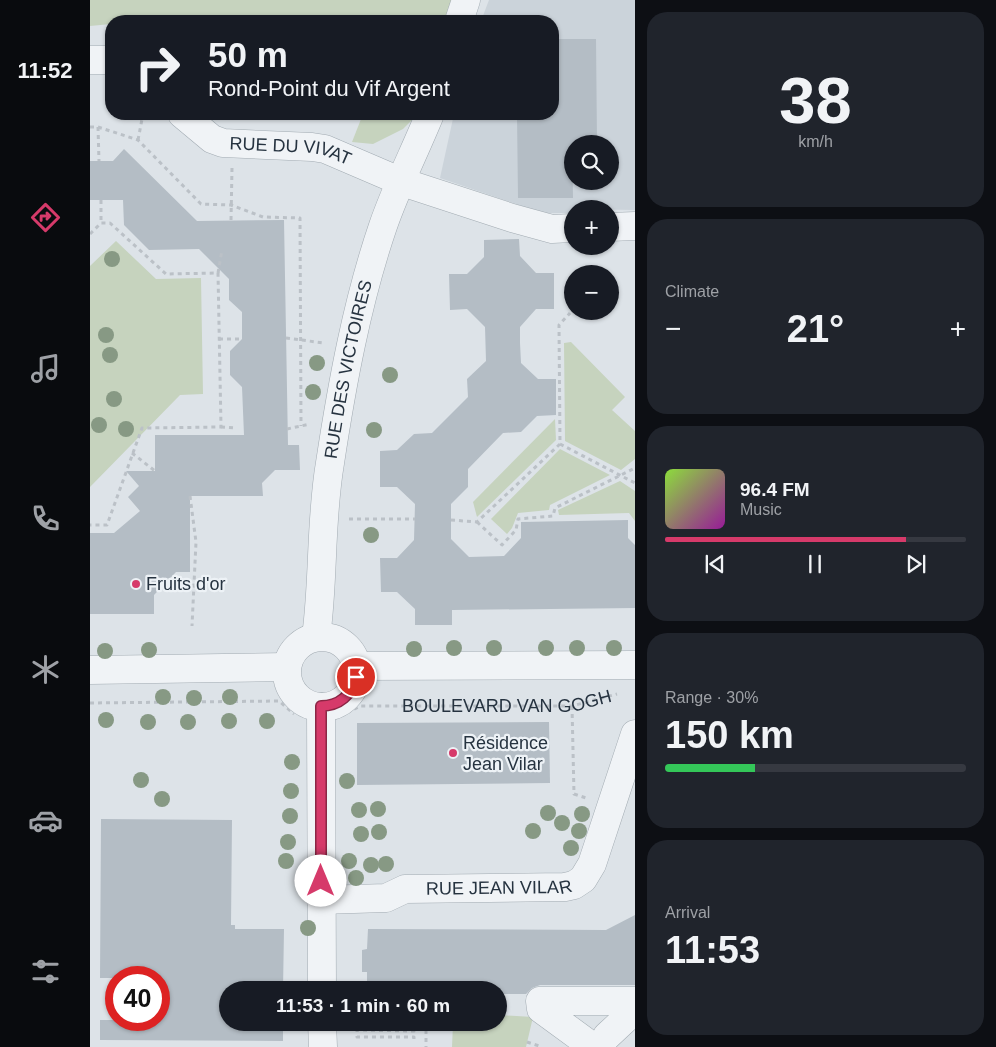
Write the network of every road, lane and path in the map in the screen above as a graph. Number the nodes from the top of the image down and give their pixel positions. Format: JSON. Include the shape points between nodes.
{"nodes":[{"id":1,"x":466,"y":0,"type":"edge"},
{"id":2,"x":462,"y":15,"type":"edge"},
{"id":3,"x":90,"y":60,"type":"edge"},
{"id":4,"x":105,"y":60,"type":"edge"},
{"id":5,"x":142,"y":120,"type":"edge"},
{"id":6,"x":189,"y":120,"type":"edge"},
{"id":7,"x":428,"y":120,"type":"edge"},
{"id":8,"x":90,"y":127,"type":"edge"},
{"id":9,"x":98,"y":127,"type":"junction"},
{"id":10,"x":138,"y":140,"type":"junction"},
{"id":11,"x":233,"y":145,"type":"junction"},
{"id":12,"x":99,"y":161,"type":"dead end"},
{"id":13,"x":402,"y":182,"type":"junction"},
{"id":14,"x":101,"y":200,"type":"dead end"},
{"id":15,"x":232,"y":205,"type":"junction"},
{"id":16,"x":231,"y":220,"type":"dead end"},
{"id":17,"x":101,"y":223,"type":"junction"},
{"id":18,"x":635,"y":226,"type":"edge"},
{"id":19,"x":619,"y":227,"type":"edge"},
{"id":20,"x":564,"y":228,"type":"edge"},
{"id":21,"x":90,"y":234,"type":"edge"},
{"id":22,"x":222,"y":250,"type":"dead end"},
{"id":23,"x":218,"y":273,"type":"junction"},
{"id":24,"x":564,"y":320,"type":"edge"},
{"id":25,"x":286,"y":338,"type":"dead end"},
{"id":26,"x":219,"y":339,"type":"junction"},
{"id":27,"x":242,"y":339,"type":"dead end"},
{"id":28,"x":300,"y":340,"type":"junction"},
{"id":29,"x":351,"y":351,"type":"junction"},
{"id":30,"x":301,"y":426,"type":"dead end"},
{"id":31,"x":221,"y":427,"type":"junction"},
{"id":32,"x":236,"y":428,"type":"dead end"},
{"id":33,"x":560,"y":444,"type":"junction"},
{"id":34,"x":132,"y":454,"type":"junction"},
{"id":35,"x":635,"y":468,"type":"edge"},
{"id":36,"x":155,"y":471,"type":"dead end"},
{"id":37,"x":622,"y":476,"type":"junction"},
{"id":38,"x":635,"y":483,"type":"edge"},
{"id":39,"x":190,"y":496,"type":"dead end"},
{"id":40,"x":323,"y":519,"type":"junction"},
{"id":41,"x":415,"y":519,"type":"dead end"},
{"id":42,"x":452,"y":520,"type":"dead end"},
{"id":43,"x":477,"y":522,"type":"junction"},
{"id":44,"x":90,"y":525,"type":"edge"},
{"id":45,"x":192,"y":626,"type":"dead end"},
{"id":46,"x":316,"y":637,"type":"junction"},
{"id":47,"x":635,"y":665,"type":"edge"},
{"id":48,"x":356,"y":666,"type":"junction"},
{"id":49,"x":287,"y":667,"type":"junction"},
{"id":50,"x":90,"y":670,"type":"edge"},
{"id":51,"x":625,"y":691,"type":"dead end"},
{"id":52,"x":90,"y":703,"type":"edge"},
{"id":53,"x":572,"y":706,"type":"junction"},
{"id":54,"x":321,"y":714,"type":"junction"},
{"id":55,"x":635,"y":734,"type":"edge"},
{"id":56,"x":610,"y":807,"type":"junction"},
{"id":57,"x":321,"y":900,"type":"junction"},
{"id":58,"x":322,"y":981,"type":"edge"},
{"id":59,"x":635,"y":1001,"type":"edge"},
{"id":60,"x":635,"y":1010,"type":"edge"},
{"id":61,"x":322,"y":1031,"type":"edge"},
{"id":62,"x":357,"y":1031,"type":"edge"},
{"id":63,"x":426,"y":1031,"type":"edge"},
{"id":64,"x":600,"y":1041,"type":"edge"},
{"id":65,"x":414,"y":1042,"type":"dead end"},
{"id":66,"x":527,"y":1042,"type":"dead end"},
{"id":67,"x":323,"y":1047,"type":"edge"},
{"id":68,"x":426,"y":1047,"type":"edge"},
{"id":69,"x":542,"y":1047,"type":"edge"}],
"edges":[{"from":1,"to":2,"type":"street"},
{"from":3,"to":4,"type":"street"},
{"from":5,"to":10,"type":"path"},
{"from":6,"to":11,"type":"street","name":"RUE DU VIVAT","via":[[212,139]]},
{"from":7,"to":13,"type":"street","name":"RUE DES VICTOIRES"},
{"from":8,"to":9,"type":"path"},
{"from":9,"to":10,"type":"path"},
{"from":9,"to":12,"type":"path"},
{"from":10,"to":15,"type":"path","via":[[201,204]]},
{"from":11,"to":13,"type":"street","name":"RUE DU VIVAT","via":[[325,149]]},
{"from":11,"to":15,"type":"path"},
{"from":13,"to":20,"type":"street","name":"RUE DU VIVAT","via":[[552,229]]},
{"from":13,"to":29,"type":"street","name":"RUE DES VICTOIRES","via":[[373,259]]},
{"from":14,"to":17,"type":"path"},
{"from":15,"to":16,"type":"path"},
{"from":15,"to":28,"type":"path","via":[[262,217],[300,218]]},
{"from":17,"to":21,"type":"path"},
{"from":17,"to":23,"type":"path","via":[[110,223],[166,274]]},
{"from":18,"to":19,"type":"street"},
{"from":22,"to":23,"type":"path"},
{"from":23,"to":26,"type":"path"},
{"from":24,"to":33,"type":"path","via":[[559,325]]},
{"from":25,"to":28,"type":"path"},
{"from":26,"to":27,"type":"path"},
{"from":26,"to":31,"type":"path"},
{"from":28,"to":29,"type":"path","via":[[336,344]]},
{"from":28,"to":30,"type":"path"},
{"from":29,"to":40,"type":"street","name":"RUE DES VICTOIRES","via":[[329,464]]},
{"from":31,"to":32,"type":"path"},
{"from":31,"to":34,"type":"path","via":[[142,428]]},
{"from":33,"to":37,"type":"path"},
{"from":33,"to":43,"type":"path"},
{"from":34,"to":36,"type":"path"},
{"from":34,"to":44,"type":"path","via":[[107,525]]},
{"from":35,"to":37,"type":"path"},
{"from":37,"to":38,"type":"path"},
{"from":37,"to":43,"type":"path","via":[[555,508],[553,516],[518,519],[516,530],[502,545]]},
{"from":39,"to":45,"type":"path","via":[[196,542]]},
{"from":40,"to":41,"type":"path"},
{"from":40,"to":46,"type":"street","name":"RUE DES VICTOIRES","via":[[320,612]]},
{"from":42,"to":43,"type":"path"},
{"from":46,"to":48,"type":"street","via":[[332,638],[342,643],[350,651]]},
{"from":46,"to":49,"type":"street","via":[[297,647]]},
{"from":47,"to":48,"type":"street","name":"BOULEVARD VAN GOGH"},
{"from":48,"to":54,"type":"street","via":[[355,683],[346,696]]},
{"from":49,"to":50,"type":"street"},
{"from":49,"to":54,"type":"street","via":[[293,692]]},
{"from":51,"to":53,"type":"path","name":"BOULEVARD VAN GOGH"},
{"from":52,"to":54,"type":"path","via":[[279,700],[308,722]]},
{"from":53,"to":54,"type":"path","name":"BOULEVARD VAN GOGH","via":[[360,706],[346,714]]},
{"from":53,"to":56,"type":"path","via":[[574,794]]},
{"from":54,"to":57,"type":"street"},
{"from":55,"to":56,"type":"street","name":"RUE JEAN VILAR"},
{"from":56,"to":57,"type":"street","name":"RUE JEAN VILAR","via":[[592,864],[583,879],[574,885],[405,889],[386,898]]},
{"from":57,"to":58,"type":"street"},
{"from":59,"to":64,"type":"street","via":[[540,1001],[540,1009]]},
{"from":60,"to":64,"type":"street"},
{"from":61,"to":67,"type":"street"},
{"from":62,"to":65,"type":"path","via":[[357,1036],[414,1037]]},
{"from":63,"to":68,"type":"path"},
{"from":66,"to":69,"type":"path"}]}
